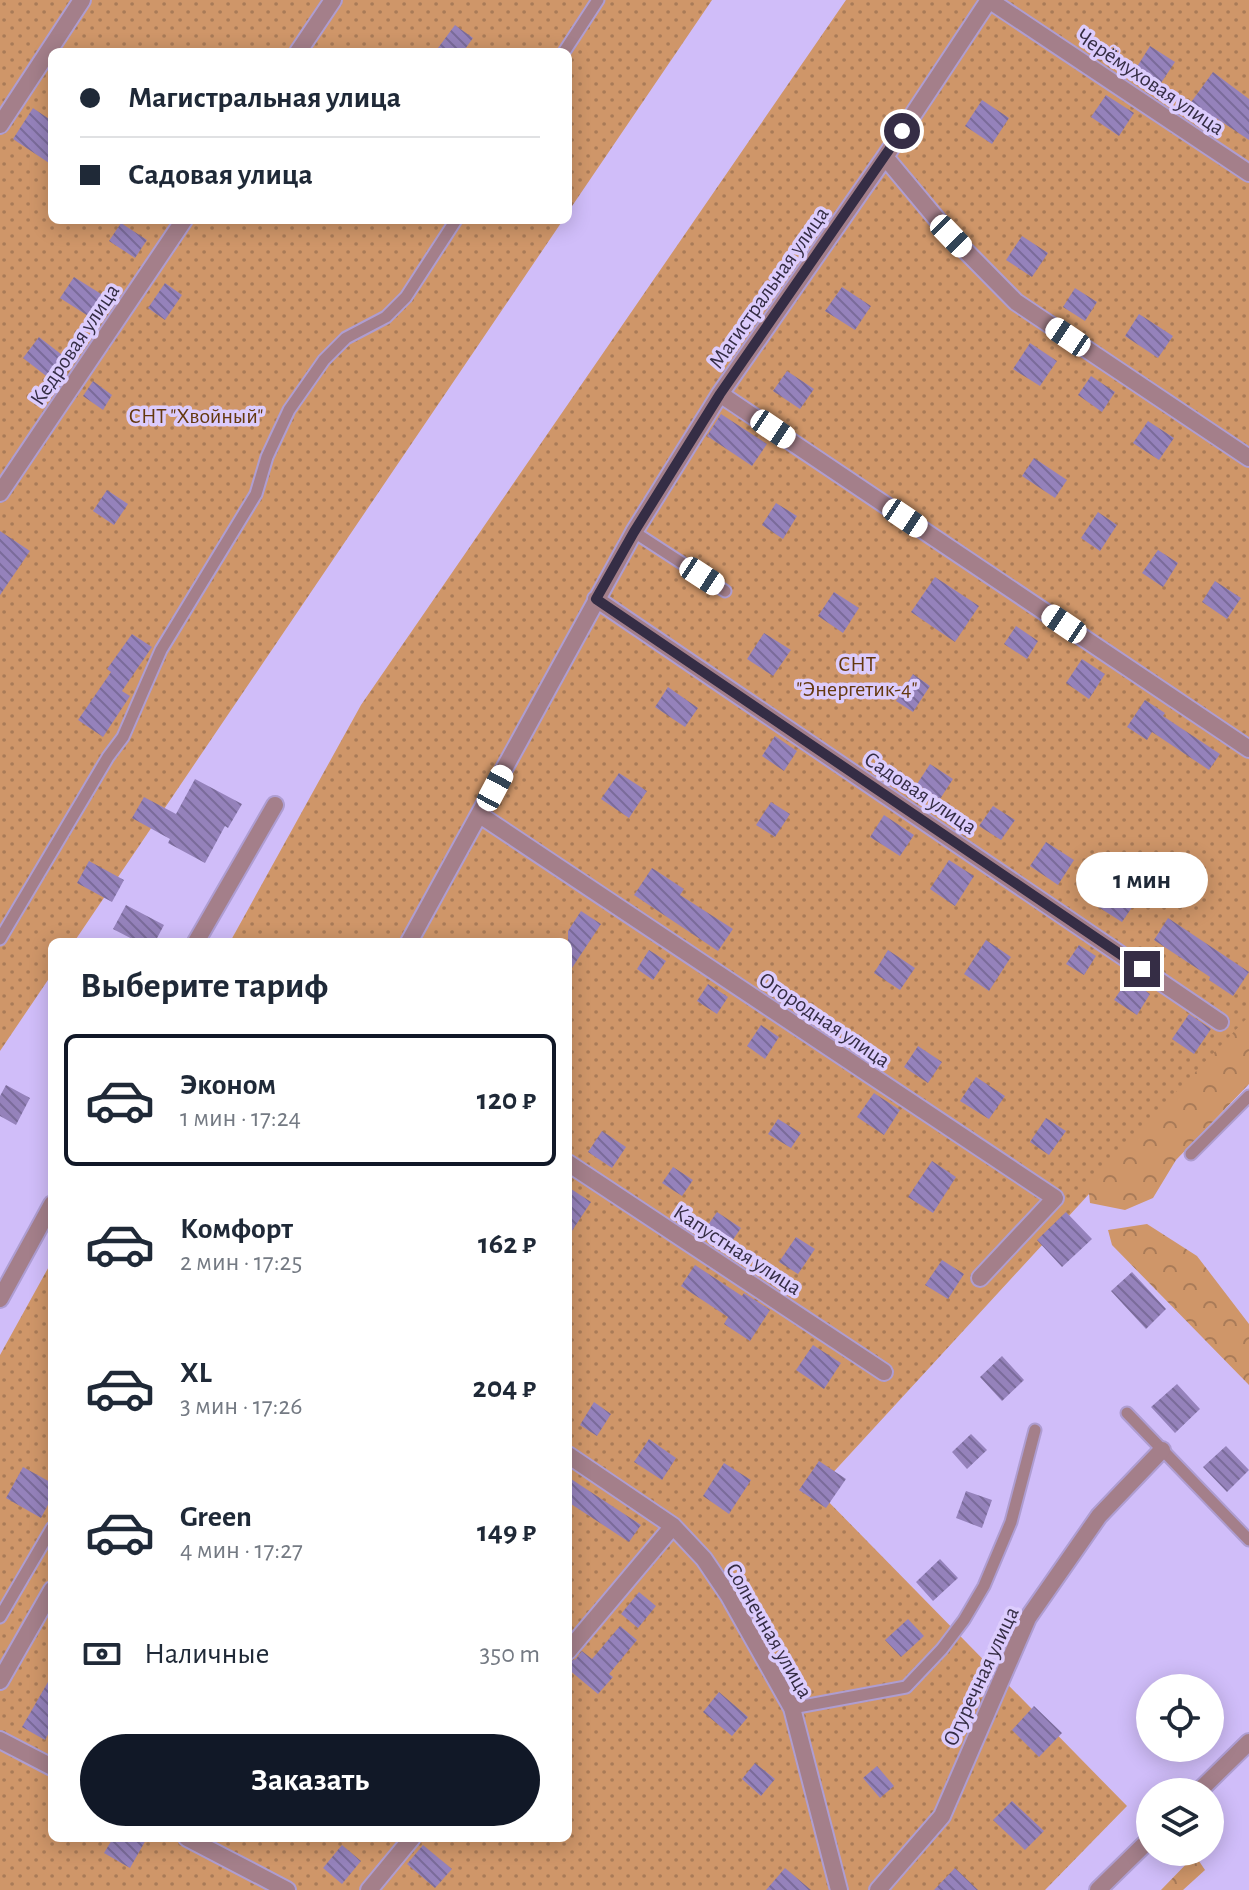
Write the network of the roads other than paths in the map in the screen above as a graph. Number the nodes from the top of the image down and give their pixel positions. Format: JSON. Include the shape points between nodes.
{"nodes":[{"id":1,"x":82,"y":0,"type":"edge"},
{"id":2,"x":333,"y":0,"type":"edge"},
{"id":3,"x":598,"y":0,"type":"edge"},
{"id":4,"x":989,"y":0,"type":"edge"},
{"id":5,"x":51,"y":48,"type":"edge"},
{"id":6,"x":301,"y":48,"type":"edge"},
{"id":7,"x":567,"y":48,"type":"edge"},
{"id":8,"x":48,"y":52,"type":"edge"},
{"id":9,"x":0,"y":125,"type":"edge"},
{"id":10,"x":885,"y":157,"type":"junction"},
{"id":11,"x":1249,"y":173,"type":"edge"},
{"id":12,"x":181,"y":224,"type":"edge"},
{"id":13,"x":453,"y":224,"type":"edge"},
{"id":14,"x":720,"y":394,"type":"junction"},
{"id":15,"x":1249,"y":458,"type":"edge"},
{"id":16,"x":0,"y":493,"type":"edge"},
{"id":17,"x":634,"y":532,"type":"junction"},
{"id":18,"x":725,"y":591,"type":"dead end"},
{"id":19,"x":596,"y":599,"type":"junction"},
{"id":20,"x":1249,"y":749,"type":"edge"},
{"id":21,"x":275,"y":805,"type":"dead end"},
{"id":22,"x":480,"y":815,"type":"junction"},
{"id":23,"x":198,"y":938,"type":"edge"},
{"id":24,"x":411,"y":938,"type":"edge"},
{"id":25,"x":0,"y":939,"type":"edge"},
{"id":26,"x":1220,"y":1022,"type":"dead end"},
{"id":27,"x":1249,"y":1096,"type":"edge"},
{"id":28,"x":1191,"y":1154,"type":"dead end"},
{"id":29,"x":572,"y":1166,"type":"edge"},
{"id":30,"x":48,"y":1211,"type":"edge"},
{"id":31,"x":980,"y":1278,"type":"dead end"},
{"id":32,"x":0,"y":1299,"type":"edge"},
{"id":33,"x":884,"y":1372,"type":"dead end"},
{"id":34,"x":1127,"y":1413,"type":"dead end"},
{"id":35,"x":1035,"y":1430,"type":"dead end"},
{"id":36,"x":1162,"y":1450,"type":"junction"},
{"id":37,"x":572,"y":1458,"type":"edge"},
{"id":38,"x":673,"y":1526,"type":"junction"},
{"id":39,"x":48,"y":1535,"type":"edge"},
{"id":40,"x":1249,"y":1540,"type":"edge"},
{"id":41,"x":48,"y":1597,"type":"edge"},
{"id":42,"x":0,"y":1617,"type":"edge"},
{"id":43,"x":572,"y":1646,"type":"edge"},
{"id":44,"x":0,"y":1681,"type":"edge"},
{"id":45,"x":792,"y":1708,"type":"junction"},
{"id":46,"x":0,"y":1740,"type":"edge"},
{"id":47,"x":1249,"y":1742,"type":"edge"},
{"id":48,"x":48,"y":1765,"type":"edge"},
{"id":49,"x":1212,"y":1778,"type":"edge"},
{"id":50,"x":195,"y":1842,"type":"edge"},
{"id":51,"x":409,"y":1842,"type":"edge"},
{"id":52,"x":1136,"y":1853,"type":"edge"},
{"id":53,"x":833,"y":1886,"type":"edge"},
{"id":54,"x":287,"y":1890,"type":"edge"},
{"id":55,"x":369,"y":1890,"type":"edge"},
{"id":56,"x":878,"y":1890,"type":"edge"},
{"id":57,"x":1098,"y":1890,"type":"edge"}],
"edges":[{"from":1,"to":5,"type":"street"},
{"from":2,"to":6,"type":"street"},
{"from":3,"to":7,"type":"lane"},
{"from":4,"to":10,"type":"street","name":"Магистральная улица"},
{"from":4,"to":11,"type":"street","name":"Черёмуховая улица"},
{"from":8,"to":9,"type":"street"},
{"from":10,"to":14,"type":"street","name":"Магистральная улица"},
{"from":10,"to":15,"type":"street","via":[[1016,302]]},
{"from":12,"to":16,"type":"street","name":"Кедровая улица"},
{"from":13,"to":25,"type":"lane","via":[[406,297],[386,317],[346,338],[289,410],[256,494],[161,650],[123,737]]},
{"from":14,"to":17,"type":"street","name":"Магистральная улица"},
{"from":14,"to":20,"type":"street"},
{"from":17,"to":18,"type":"lane"},
{"from":17,"to":19,"type":"street","name":"Магистральная улица"},
{"from":19,"to":22,"type":"street","name":"Магистральная улица"},
{"from":19,"to":26,"type":"street","name":"Садовая улица"},
{"from":21,"to":23,"type":"street"},
{"from":22,"to":24,"type":"street","name":"Магистральная улица"},
{"from":22,"to":31,"type":"street","name":"Огородная улица","via":[[1055,1198]]},
{"from":27,"to":28,"type":"lane"},
{"from":29,"to":33,"type":"street","name":"Капустная улица"},
{"from":30,"to":32,"type":"street"},
{"from":34,"to":36,"type":"lane"},
{"from":35,"to":45,"type":"lane","via":[[1011,1522],[984,1586],[942,1649],[906,1687]]},
{"from":36,"to":40,"type":"lane"},
{"from":36,"to":56,"type":"street","name":"Огуречная улица","via":[[1099,1516],[1028,1618],[942,1816]]},
{"from":37,"to":38,"type":"street","name":"Солнечная улица"},
{"from":38,"to":43,"type":"street"},
{"from":38,"to":45,"type":"street","name":"Солнечная улица","via":[[729,1596]]},
{"from":39,"to":42,"type":"lane"},
{"from":41,"to":44,"type":"street"},
{"from":45,"to":53,"type":"street","name":"Солнечная улица"},
{"from":46,"to":48,"type":"street"},
{"from":47,"to":49,"type":"street"},
{"from":50,"to":54,"type":"street"},
{"from":51,"to":55,"type":"street"},
{"from":52,"to":57,"type":"street"}]}
